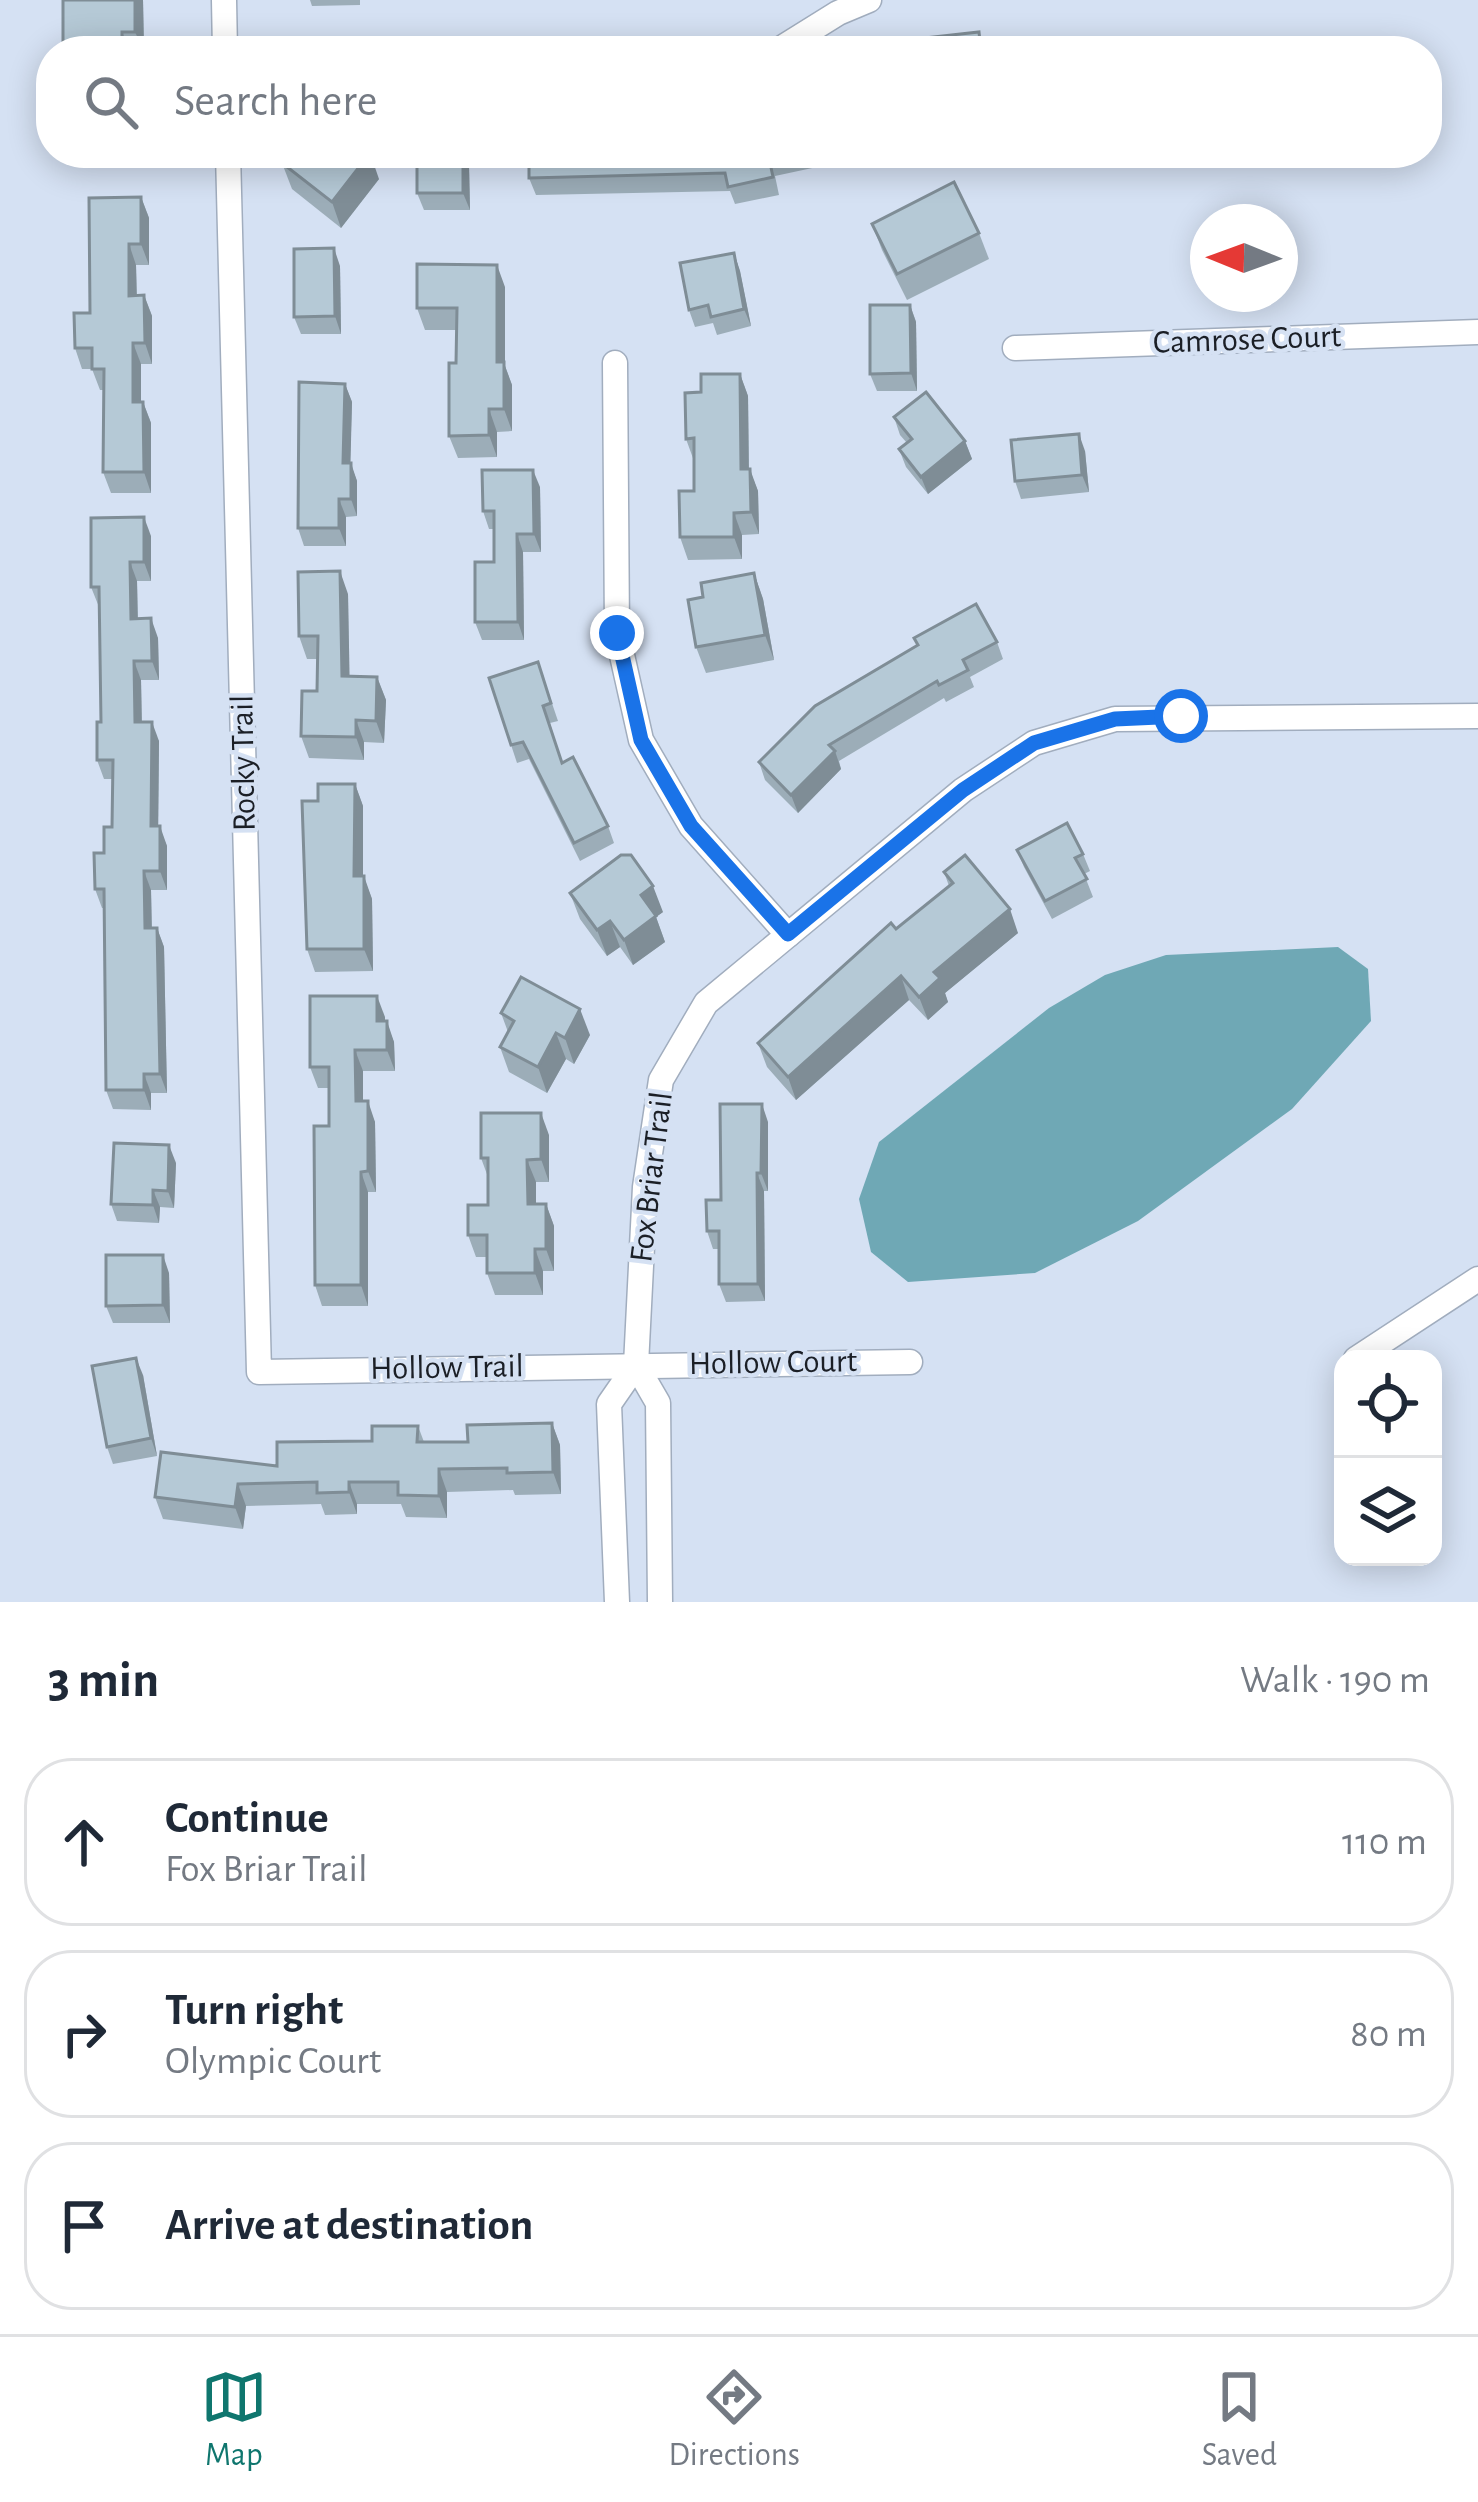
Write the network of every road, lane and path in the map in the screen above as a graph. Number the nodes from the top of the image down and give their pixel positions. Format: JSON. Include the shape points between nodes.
{"nodes":[{"id":1,"x":224,"y":0,"type":"edge"},
{"id":2,"x":869,"y":0,"type":"edge"},
{"id":3,"x":225,"y":36,"type":"edge"},
{"id":4,"x":801,"y":36,"type":"edge"},
{"id":5,"x":228,"y":168,"type":"edge"},
{"id":6,"x":1478,"y":332,"type":"edge"},
{"id":7,"x":1016,"y":348,"type":"dead end"},
{"id":8,"x":615,"y":363,"type":"dead end"},
{"id":9,"x":1478,"y":716,"type":"edge"},
{"id":10,"x":788,"y":934,"type":"junction"},
{"id":11,"x":1478,"y":1279,"type":"edge"},
{"id":12,"x":1369,"y":1350,"type":"edge"},
{"id":13,"x":910,"y":1362,"type":"dead end"},
{"id":14,"x":636,"y":1365,"type":"junction"},
{"id":15,"x":259,"y":1372,"type":"joint"},
{"id":16,"x":616,"y":1602,"type":"edge"},
{"id":17,"x":660,"y":1602,"type":"edge"}],
"edges":[{"from":1,"to":3,"type":"street"},
{"from":2,"to":4,"type":"street"},
{"from":5,"to":15,"type":"street","name":"Rocky Trail"},
{"from":6,"to":7,"type":"street","name":"Camrose Court"},
{"from":8,"to":10,"type":"street","via":[[617,633],[641,740],[691,826]]},
{"from":9,"to":10,"type":"street","name":"Fox Briar Trail","via":[[1115,719],[1034,743],[963,790]]},
{"from":10,"to":14,"type":"street","name":"Fox Briar Trail","via":[[706,1003],[661,1080],[645,1187]]},
{"from":11,"to":12,"type":"street"},
{"from":13,"to":14,"type":"street","name":"Hollow Court"},
{"from":14,"to":15,"type":"street","name":"Hollow Trail"},
{"from":14,"to":16,"type":"street","name":"Fox Briar Trail","via":[[609,1405]]},
{"from":14,"to":17,"type":"street","name":"Fox Briar Trail","via":[[658,1403]]}]}
